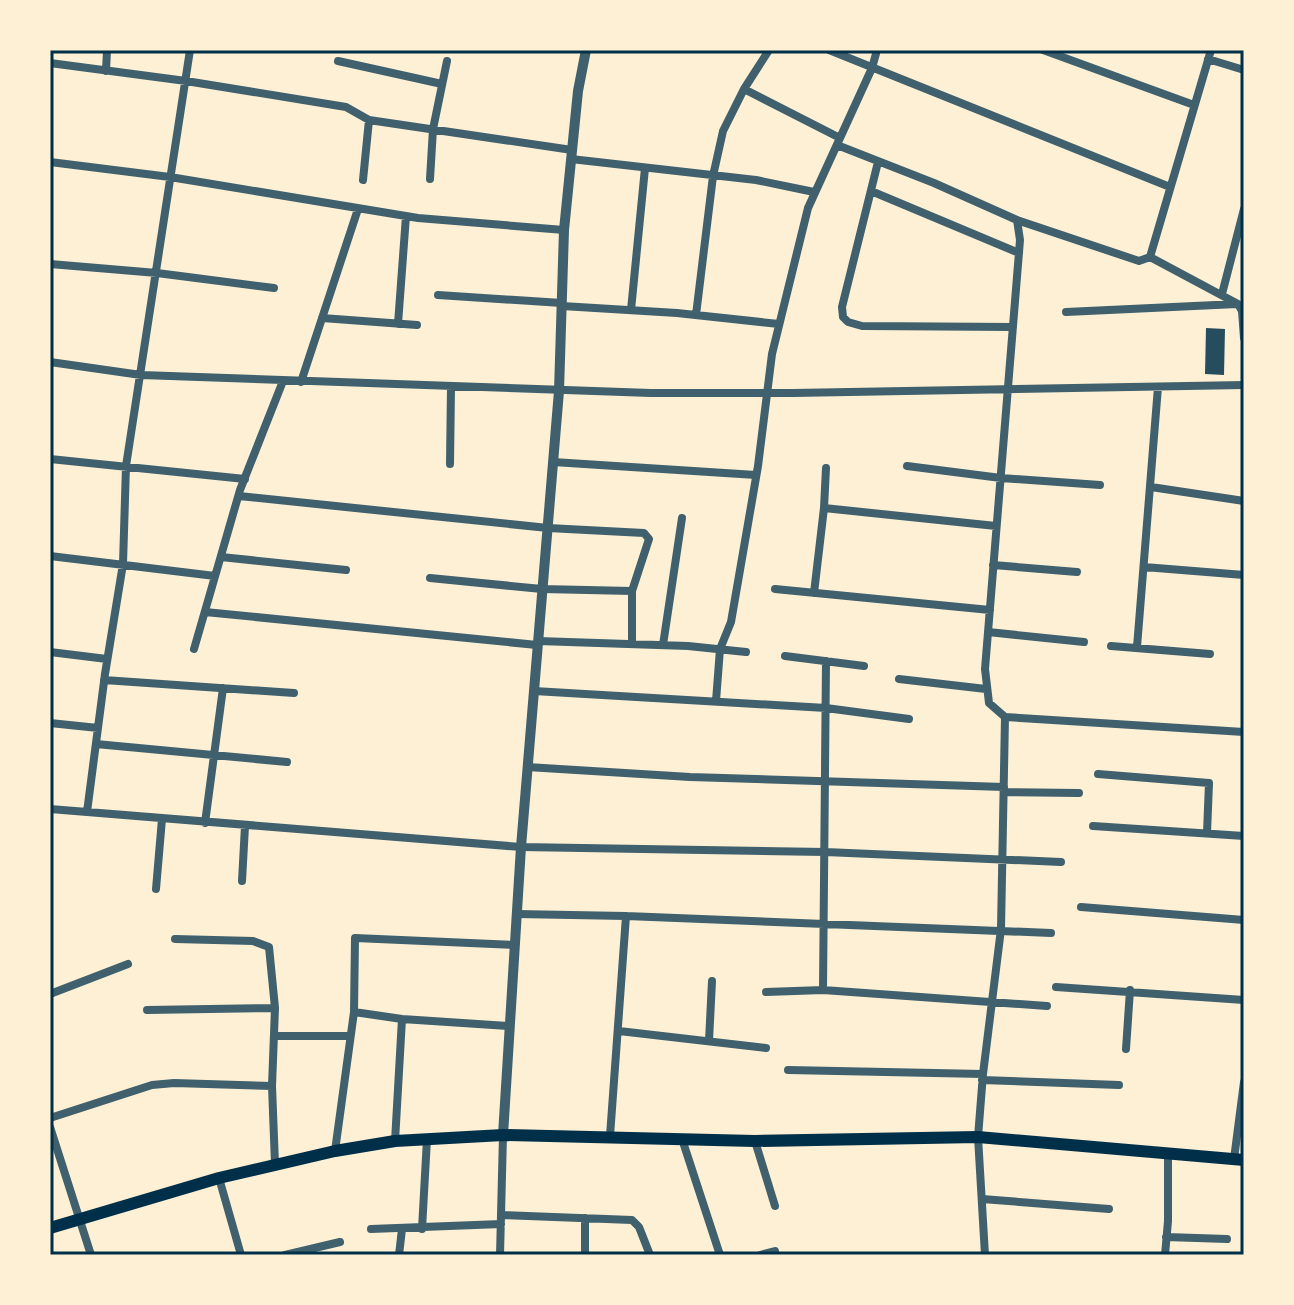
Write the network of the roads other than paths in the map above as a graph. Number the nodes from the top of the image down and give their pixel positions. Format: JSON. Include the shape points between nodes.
{"nodes":[{"id":1,"x":107,"y":50,"type":"edge"},
{"id":2,"x":190,"y":50,"type":"edge"},
{"id":3,"x":586,"y":50,"type":"edge"},
{"id":4,"x":769,"y":50,"type":"edge"},
{"id":5,"x":829,"y":50,"type":"edge"},
{"id":6,"x":877,"y":50,"type":"edge"},
{"id":7,"x":1043,"y":50,"type":"edge"},
{"id":8,"x":1209,"y":55,"type":"edge"},
{"id":9,"x":338,"y":61,"type":"dead end"},
{"id":10,"x":447,"y":61,"type":"dead end"},
{"id":11,"x":50,"y":63,"type":"edge"},
{"id":12,"x":872,"y":68,"type":"junction"},
{"id":13,"x":1244,"y":70,"type":"edge"},
{"id":14,"x":106,"y":71,"type":"junction"},
{"id":15,"x":186,"y":81,"type":"junction"},
{"id":16,"x":442,"y":84,"type":"junction"},
{"id":17,"x":744,"y":89,"type":"junction"},
{"id":18,"x":1194,"y":105,"type":"junction"},
{"id":19,"x":369,"y":120,"type":"junction"},
{"id":20,"x":433,"y":129,"type":"junction"},
{"id":21,"x":839,"y":142,"type":"junction"},
{"id":22,"x":572,"y":154,"type":"junction"},
{"id":23,"x":50,"y":162,"type":"edge"},
{"id":24,"x":878,"y":162,"type":"junction"},
{"id":25,"x":645,"y":168,"type":"junction"},
{"id":26,"x":713,"y":176,"type":"junction"},
{"id":27,"x":170,"y":177,"type":"junction"},
{"id":28,"x":430,"y":179,"type":"dead end"},
{"id":29,"x":363,"y":180,"type":"dead end"},
{"id":30,"x":1170,"y":187,"type":"junction"},
{"id":31,"x":871,"y":191,"type":"junction"},
{"id":32,"x":814,"y":192,"type":"junction"},
{"id":33,"x":358,"y":209,"type":"junction"},
{"id":34,"x":1244,"y":209,"type":"edge"},
{"id":35,"x":406,"y":216,"type":"junction"},
{"id":36,"x":1017,"y":220,"type":"junction"},
{"id":37,"x":564,"y":230,"type":"junction"},
{"id":38,"x":1241,"y":237,"type":"edge"},
{"id":39,"x":1019,"y":253,"type":"junction"},
{"id":40,"x":1150,"y":257,"type":"junction"},
{"id":41,"x":50,"y":264,"type":"edge"},
{"id":42,"x":157,"y":273,"type":"junction"},
{"id":43,"x":274,"y":288,"type":"dead end"},
{"id":44,"x":1222,"y":294,"type":"junction"},
{"id":45,"x":438,"y":295,"type":"dead end"},
{"id":46,"x":1238,"y":304,"type":"junction"},
{"id":47,"x":562,"y":305,"type":"junction"},
{"id":48,"x":631,"y":310,"type":"junction"},
{"id":49,"x":1066,"y":312,"type":"dead end"},
{"id":50,"x":696,"y":315,"type":"junction"},
{"id":51,"x":322,"y":318,"type":"junction"},
{"id":52,"x":398,"y":324,"type":"junction"},
{"id":53,"x":779,"y":324,"type":"junction"},
{"id":54,"x":417,"y":325,"type":"dead end"},
{"id":55,"x":1013,"y":327,"type":"junction"},
{"id":56,"x":1244,"y":338,"type":"edge"},
{"id":57,"x":50,"y":362,"type":"edge"},
{"id":58,"x":141,"y":375,"type":"junction"},
{"id":59,"x":283,"y":381,"type":"junction"},
{"id":60,"x":301,"y":382,"type":"junction"},
{"id":61,"x":1244,"y":385,"type":"edge"},
{"id":62,"x":451,"y":387,"type":"junction"},
{"id":63,"x":1158,"y":387,"type":"junction"},
{"id":64,"x":1008,"y":390,"type":"junction"},
{"id":65,"x":559,"y":391,"type":"junction"},
{"id":66,"x":766,"y":393,"type":"junction"},
{"id":67,"x":50,"y":459,"type":"edge"},
{"id":68,"x":553,"y":462,"type":"junction"},
{"id":69,"x":450,"y":464,"type":"dead end"},
{"id":70,"x":126,"y":466,"type":"junction"},
{"id":71,"x":907,"y":466,"type":"dead end"},
{"id":72,"x":826,"y":468,"type":"dead end"},
{"id":73,"x":756,"y":475,"type":"junction"},
{"id":74,"x":1001,"y":478,"type":"junction"},
{"id":75,"x":245,"y":479,"type":"junction"},
{"id":76,"x":1100,"y":485,"type":"dead end"},
{"id":77,"x":1151,"y":487,"type":"junction"},
{"id":78,"x":239,"y":496,"type":"junction"},
{"id":79,"x":1244,"y":501,"type":"edge"},
{"id":80,"x":824,"y":508,"type":"junction"},
{"id":81,"x":682,"y":518,"type":"dead end"},
{"id":82,"x":996,"y":526,"type":"junction"},
{"id":83,"x":548,"y":528,"type":"junction"},
{"id":84,"x":50,"y":556,"type":"edge"},
{"id":85,"x":221,"y":557,"type":"junction"},
{"id":86,"x":123,"y":564,"type":"junction"},
{"id":87,"x":993,"y":565,"type":"junction"},
{"id":88,"x":1144,"y":567,"type":"junction"},
{"id":89,"x":346,"y":570,"type":"dead end"},
{"id":90,"x":1077,"y":572,"type":"dead end"},
{"id":91,"x":1244,"y":575,"type":"edge"},
{"id":92,"x":215,"y":576,"type":"junction"},
{"id":93,"x":430,"y":578,"type":"dead end"},
{"id":94,"x":542,"y":589,"type":"junction"},
{"id":95,"x":775,"y":589,"type":"dead end"},
{"id":96,"x":632,"y":591,"type":"junction"},
{"id":97,"x":814,"y":593,"type":"junction"},
{"id":98,"x":990,"y":610,"type":"junction"},
{"id":99,"x":205,"y":612,"type":"junction"},
{"id":100,"x":988,"y":632,"type":"junction"},
{"id":101,"x":1084,"y":642,"type":"dead end"},
{"id":102,"x":538,"y":643,"type":"junction"},
{"id":103,"x":632,"y":644,"type":"junction"},
{"id":104,"x":663,"y":645,"type":"junction"},
{"id":105,"x":1111,"y":646,"type":"dead end"},
{"id":106,"x":1137,"y":647,"type":"junction"},
{"id":107,"x":194,"y":649,"type":"dead end"},
{"id":108,"x":720,"y":649,"type":"junction"},
{"id":109,"x":50,"y":652,"type":"edge"},
{"id":110,"x":746,"y":652,"type":"dead end"},
{"id":111,"x":1210,"y":654,"type":"dead end"},
{"id":112,"x":785,"y":656,"type":"dead end"},
{"id":113,"x":107,"y":659,"type":"junction"},
{"id":114,"x":826,"y":661,"type":"junction"},
{"id":115,"x":864,"y":666,"type":"dead end"},
{"id":116,"x":899,"y":679,"type":"dead end"},
{"id":117,"x":104,"y":680,"type":"junction"},
{"id":118,"x":223,"y":688,"type":"junction"},
{"id":119,"x":986,"y":689,"type":"junction"},
{"id":120,"x":534,"y":691,"type":"junction"},
{"id":121,"x":294,"y":693,"type":"dead end"},
{"id":122,"x":716,"y":701,"type":"junction"},
{"id":123,"x":826,"y":708,"type":"junction"},
{"id":124,"x":1005,"y":717,"type":"junction"},
{"id":125,"x":909,"y":719,"type":"dead end"},
{"id":126,"x":50,"y":723,"type":"edge"},
{"id":127,"x":98,"y":728,"type":"junction"},
{"id":128,"x":1244,"y":732,"type":"edge"},
{"id":129,"x":96,"y":744,"type":"junction"},
{"id":130,"x":214,"y":755,"type":"junction"},
{"id":131,"x":287,"y":762,"type":"dead end"},
{"id":132,"x":527,"y":767,"type":"junction"},
{"id":133,"x":1098,"y":774,"type":"dead end"},
{"id":134,"x":825,"y":781,"type":"junction"},
{"id":135,"x":1004,"y":790,"type":"junction"},
{"id":136,"x":1079,"y":793,"type":"dead end"},
{"id":137,"x":50,"y":809,"type":"edge"},
{"id":138,"x":87,"y":812,"type":"junction"},
{"id":139,"x":162,"y":819,"type":"junction"},
{"id":140,"x":205,"y":823,"type":"junction"},
{"id":141,"x":245,"y":826,"type":"junction"},
{"id":142,"x":1093,"y":826,"type":"dead end"},
{"id":143,"x":1207,"y":833,"type":"junction"},
{"id":144,"x":1244,"y":836,"type":"edge"},
{"id":145,"x":521,"y":847,"type":"junction"},
{"id":146,"x":825,"y":852,"type":"junction"},
{"id":147,"x":1004,"y":860,"type":"junction"},
{"id":148,"x":1061,"y":862,"type":"dead end"},
{"id":149,"x":242,"y":881,"type":"dead end"},
{"id":150,"x":156,"y":889,"type":"dead end"},
{"id":151,"x":1081,"y":907,"type":"dead end"},
{"id":152,"x":516,"y":914,"type":"junction"},
{"id":153,"x":626,"y":916,"type":"junction"},
{"id":154,"x":1244,"y":920,"type":"edge"},
{"id":155,"x":823,"y":922,"type":"junction"},
{"id":156,"x":1001,"y":929,"type":"junction"},
{"id":157,"x":1051,"y":933,"type":"dead end"},
{"id":158,"x":175,"y":939,"type":"dead end"},
{"id":159,"x":514,"y":945,"type":"junction"},
{"id":160,"x":128,"y":964,"type":"dead end"},
{"id":161,"x":712,"y":981,"type":"dead end"},
{"id":162,"x":1056,"y":987,"type":"dead end"},
{"id":163,"x":823,"y":990,"type":"junction"},
{"id":164,"x":1130,"y":990,"type":"junction"},
{"id":165,"x":766,"y":992,"type":"dead end"},
{"id":166,"x":50,"y":994,"type":"edge"},
{"id":167,"x":1244,"y":1000,"type":"edge"},
{"id":168,"x":992,"y":1002,"type":"junction"},
{"id":169,"x":1047,"y":1006,"type":"dead end"},
{"id":170,"x":275,"y":1008,"type":"junction"},
{"id":171,"x":147,"y":1010,"type":"dead end"},
{"id":172,"x":354,"y":1012,"type":"junction"},
{"id":173,"x":402,"y":1019,"type":"junction"},
{"id":174,"x":508,"y":1026,"type":"junction"},
{"id":175,"x":619,"y":1031,"type":"junction"},
{"id":176,"x":274,"y":1036,"type":"junction"},
{"id":177,"x":350,"y":1036,"type":"junction"},
{"id":178,"x":709,"y":1041,"type":"junction"},
{"id":179,"x":766,"y":1048,"type":"dead end"},
{"id":180,"x":1126,"y":1049,"type":"dead end"},
{"id":181,"x":788,"y":1070,"type":"dead end"},
{"id":182,"x":982,"y":1077,"type":"junction"},
{"id":183,"x":1244,"y":1082,"type":"edge"},
{"id":184,"x":1119,"y":1085,"type":"dead end"},
{"id":185,"x":272,"y":1086,"type":"junction"},
{"id":186,"x":50,"y":1118,"type":"edge"},
{"id":187,"x":50,"y":1127,"type":"edge"},
{"id":188,"x":503,"y":1135,"type":"junction"},
{"id":189,"x":610,"y":1136,"type":"junction"},
{"id":190,"x":978,"y":1137,"type":"junction"},
{"id":191,"x":427,"y":1139,"type":"junction"},
{"id":192,"x":682,"y":1139,"type":"junction"},
{"id":193,"x":395,"y":1141,"type":"junction"},
{"id":194,"x":755,"y":1141,"type":"junction"},
{"id":195,"x":335,"y":1151,"type":"junction"},
{"id":196,"x":1168,"y":1155,"type":"junction"},
{"id":197,"x":1239,"y":1160,"type":"edge"},
{"id":198,"x":275,"y":1164,"type":"junction"},
{"id":199,"x":219,"y":1178,"type":"junction"},
{"id":200,"x":982,"y":1199,"type":"junction"},
{"id":201,"x":775,"y":1206,"type":"dead end"},
{"id":202,"x":1109,"y":1209,"type":"dead end"},
{"id":203,"x":585,"y":1218,"type":"junction"},
{"id":204,"x":81,"y":1219,"type":"junction"},
{"id":205,"x":501,"y":1219,"type":"junction"},
{"id":206,"x":50,"y":1228,"type":"edge"},
{"id":207,"x":371,"y":1229,"type":"dead end"},
{"id":208,"x":402,"y":1229,"type":"junction"},
{"id":209,"x":422,"y":1229,"type":"junction"},
{"id":210,"x":1166,"y":1237,"type":"junction"},
{"id":211,"x":1227,"y":1239,"type":"dead end"},
{"id":212,"x":340,"y":1242,"type":"dead end"},
{"id":213,"x":775,"y":1251,"type":"dead end"},
{"id":214,"x":91,"y":1255,"type":"edge"},
{"id":215,"x":241,"y":1255,"type":"edge"},
{"id":216,"x":285,"y":1255,"type":"edge"},
{"id":217,"x":399,"y":1255,"type":"edge"},
{"id":218,"x":500,"y":1255,"type":"edge"},
{"id":219,"x":585,"y":1255,"type":"edge"},
{"id":220,"x":650,"y":1255,"type":"edge"},
{"id":221,"x":720,"y":1255,"type":"edge"},
{"id":222,"x":760,"y":1255,"type":"edge"},
{"id":223,"x":985,"y":1255,"type":"edge"},
{"id":224,"x":1165,"y":1255,"type":"edge"}],
"edges":[{"from":1,"to":14,"type":"street"},
{"from":2,"to":15,"type":"street"},
{"from":3,"to":22,"type":"street"},
{"from":4,"to":17,"type":"street"},
{"from":5,"to":12,"type":"street"},
{"from":6,"to":12,"type":"street"},
{"from":7,"to":18,"type":"street"},
{"from":8,"to":13,"type":"street"},
{"from":8,"to":18,"type":"street"},
{"from":9,"to":16,"type":"street"},
{"from":10,"to":16,"type":"street"},
{"from":11,"to":14,"type":"street"},
{"from":12,"to":21,"type":"street"},
{"from":12,"to":30,"type":"street"},
{"from":14,"to":15,"type":"street"},
{"from":15,"to":19,"type":"street","via":[[346,107]]},
{"from":15,"to":27,"type":"street"},
{"from":16,"to":20,"type":"street"},
{"from":17,"to":21,"type":"street"},
{"from":17,"to":26,"type":"street","via":[[723,131]]},
{"from":18,"to":30,"type":"street"},
{"from":19,"to":20,"type":"street"},
{"from":19,"to":29,"type":"street"},
{"from":20,"to":22,"type":"street"},
{"from":20,"to":28,"type":"street"},
{"from":21,"to":24,"type":"street"},
{"from":21,"to":32,"type":"street"},
{"from":22,"to":25,"type":"street"},
{"from":22,"to":37,"type":"street"},
{"from":23,"to":27,"type":"street"},
{"from":24,"to":31,"type":"street"},
{"from":24,"to":36,"type":"street"},
{"from":25,"to":26,"type":"street"},
{"from":25,"to":48,"type":"street"},
{"from":26,"to":32,"type":"street"},
{"from":26,"to":50,"type":"street"},
{"from":27,"to":33,"type":"street"},
{"from":27,"to":42,"type":"street"},
{"from":30,"to":40,"type":"street"},
{"from":31,"to":39,"type":"street"},
{"from":31,"to":55,"type":"street","via":[[843,317],[862,326]]},
{"from":32,"to":53,"type":"street"},
{"from":33,"to":35,"type":"street"},
{"from":33,"to":51,"type":"street"},
{"from":34,"to":38,"type":"street"},
{"from":35,"to":37,"type":"street"},
{"from":35,"to":52,"type":"street"},
{"from":36,"to":39,"type":"street"},
{"from":36,"to":40,"type":"street","via":[[1139,261]]},
{"from":37,"to":47,"type":"street"},
{"from":38,"to":44,"type":"street"},
{"from":39,"to":55,"type":"street"},
{"from":40,"to":44,"type":"street"},
{"from":41,"to":42,"type":"street"},
{"from":42,"to":43,"type":"street"},
{"from":42,"to":58,"type":"street"},
{"from":44,"to":46,"type":"street"},
{"from":45,"to":47,"type":"street"},
{"from":46,"to":49,"type":"street"},
{"from":46,"to":56,"type":"street"},
{"from":47,"to":48,"type":"street"},
{"from":47,"to":65,"type":"street"},
{"from":48,"to":50,"type":"street"},
{"from":50,"to":53,"type":"street"},
{"from":51,"to":52,"type":"street"},
{"from":51,"to":60,"type":"street"},
{"from":52,"to":54,"type":"street"},
{"from":53,"to":66,"type":"street"},
{"from":55,"to":64,"type":"street"},
{"from":57,"to":58,"type":"street"},
{"from":58,"to":59,"type":"street"},
{"from":58,"to":70,"type":"street"},
{"from":59,"to":60,"type":"street"},
{"from":59,"to":75,"type":"street"},
{"from":60,"to":62,"type":"street"},
{"from":61,"to":63,"type":"street"},
{"from":62,"to":65,"type":"street"},
{"from":62,"to":69,"type":"street"},
{"from":63,"to":64,"type":"street"},
{"from":63,"to":77,"type":"street"},
{"from":64,"to":66,"type":"street"},
{"from":64,"to":74,"type":"street"},
{"from":65,"to":66,"type":"street"},
{"from":65,"to":68,"type":"street"},
{"from":66,"to":73,"type":"street"},
{"from":67,"to":70,"type":"street"},
{"from":68,"to":73,"type":"street"},
{"from":68,"to":83,"type":"street"},
{"from":70,"to":75,"type":"street"},
{"from":70,"to":86,"type":"street"},
{"from":71,"to":74,"type":"street"},
{"from":72,"to":80,"type":"street"},
{"from":73,"to":108,"type":"street","via":[[731,622]]},
{"from":74,"to":76,"type":"street"},
{"from":74,"to":82,"type":"street"},
{"from":75,"to":78,"type":"street"},
{"from":77,"to":79,"type":"street"},
{"from":77,"to":88,"type":"street"},
{"from":78,"to":83,"type":"street"},
{"from":78,"to":85,"type":"street"},
{"from":80,"to":82,"type":"street"},
{"from":80,"to":97,"type":"street"},
{"from":81,"to":104,"type":"street"},
{"from":82,"to":87,"type":"street"},
{"from":83,"to":94,"type":"street"},
{"from":83,"to":96,"type":"street","via":[[648,535]]},
{"from":84,"to":86,"type":"street"},
{"from":85,"to":89,"type":"street"},
{"from":85,"to":92,"type":"street"},
{"from":86,"to":92,"type":"street"},
{"from":86,"to":113,"type":"street"},
{"from":87,"to":90,"type":"street"},
{"from":87,"to":98,"type":"street"},
{"from":88,"to":91,"type":"street"},
{"from":88,"to":106,"type":"street"},
{"from":92,"to":99,"type":"street"},
{"from":93,"to":94,"type":"street"},
{"from":94,"to":96,"type":"street"},
{"from":94,"to":102,"type":"street"},
{"from":95,"to":97,"type":"street"},
{"from":96,"to":103,"type":"street"},
{"from":97,"to":98,"type":"street"},
{"from":98,"to":100,"type":"street"},
{"from":99,"to":102,"type":"street"},
{"from":99,"to":107,"type":"street"},
{"from":100,"to":101,"type":"street"},
{"from":100,"to":119,"type":"street"},
{"from":102,"to":103,"type":"street"},
{"from":102,"to":120,"type":"street"},
{"from":103,"to":104,"type":"street"},
{"from":104,"to":108,"type":"street"},
{"from":105,"to":106,"type":"street"},
{"from":106,"to":111,"type":"street"},
{"from":108,"to":110,"type":"street"},
{"from":108,"to":122,"type":"street"},
{"from":109,"to":113,"type":"street"},
{"from":112,"to":114,"type":"street"},
{"from":113,"to":117,"type":"street"},
{"from":114,"to":115,"type":"street"},
{"from":114,"to":123,"type":"street"},
{"from":116,"to":119,"type":"street"},
{"from":117,"to":118,"type":"street"},
{"from":117,"to":127,"type":"street"},
{"from":118,"to":121,"type":"street"},
{"from":118,"to":130,"type":"street"},
{"from":119,"to":124,"type":"street","via":[[989,703]]},
{"from":120,"to":122,"type":"street"},
{"from":120,"to":132,"type":"street"},
{"from":122,"to":123,"type":"street"},
{"from":123,"to":125,"type":"street"},
{"from":123,"to":134,"type":"street"},
{"from":124,"to":128,"type":"street"},
{"from":124,"to":135,"type":"street"},
{"from":126,"to":127,"type":"street"},
{"from":127,"to":129,"type":"street"},
{"from":129,"to":130,"type":"street"},
{"from":129,"to":138,"type":"street"},
{"from":130,"to":131,"type":"street"},
{"from":130,"to":140,"type":"street"},
{"from":132,"to":134,"type":"street"},
{"from":132,"to":145,"type":"street"},
{"from":133,"to":143,"type":"street","via":[[1209,783]]},
{"from":134,"to":135,"type":"street"},
{"from":134,"to":146,"type":"street"},
{"from":135,"to":136,"type":"street"},
{"from":135,"to":147,"type":"street"},
{"from":137,"to":138,"type":"street"},
{"from":138,"to":139,"type":"street"},
{"from":139,"to":140,"type":"street"},
{"from":139,"to":150,"type":"street"},
{"from":140,"to":141,"type":"street"},
{"from":141,"to":145,"type":"street"},
{"from":141,"to":149,"type":"street"},
{"from":142,"to":143,"type":"street"},
{"from":143,"to":144,"type":"street"},
{"from":145,"to":146,"type":"street"},
{"from":145,"to":152,"type":"street"},
{"from":146,"to":147,"type":"street"},
{"from":146,"to":155,"type":"street"},
{"from":147,"to":148,"type":"street"},
{"from":147,"to":156,"type":"street"},
{"from":151,"to":154,"type":"street"},
{"from":152,"to":153,"type":"street"},
{"from":152,"to":159,"type":"street"},
{"from":153,"to":155,"type":"street"},
{"from":153,"to":175,"type":"street"},
{"from":155,"to":156,"type":"street"},
{"from":155,"to":163,"type":"street"},
{"from":156,"to":157,"type":"street"},
{"from":156,"to":168,"type":"street"},
{"from":158,"to":170,"type":"street","via":[[269,947]]},
{"from":159,"to":172,"type":"street","via":[[355,938]]},
{"from":159,"to":174,"type":"street"},
{"from":160,"to":166,"type":"street"},
{"from":161,"to":178,"type":"street"},
{"from":162,"to":164,"type":"street"},
{"from":163,"to":165,"type":"street"},
{"from":163,"to":168,"type":"street"},
{"from":164,"to":167,"type":"street"},
{"from":164,"to":180,"type":"street"},
{"from":168,"to":169,"type":"street"},
{"from":168,"to":182,"type":"street"},
{"from":170,"to":171,"type":"street"},
{"from":170,"to":176,"type":"street"},
{"from":172,"to":173,"type":"street"},
{"from":172,"to":177,"type":"street"},
{"from":173,"to":174,"type":"street"},
{"from":173,"to":193,"type":"street"},
{"from":174,"to":188,"type":"street"},
{"from":175,"to":178,"type":"street"},
{"from":175,"to":189,"type":"street"},
{"from":176,"to":177,"type":"street"},
{"from":176,"to":185,"type":"street"},
{"from":177,"to":195,"type":"street"},
{"from":178,"to":179,"type":"street"},
{"from":181,"to":182,"type":"street"},
{"from":182,"to":184,"type":"street"},
{"from":182,"to":190,"type":"street"},
{"from":183,"to":197,"type":"street"},
{"from":185,"to":186,"type":"street","via":[[152,1085]]},
{"from":185,"to":198,"type":"street"},
{"from":187,"to":204,"type":"street"},
{"from":188,"to":189,"type":"main road"},
{"from":188,"to":191,"type":"main road"},
{"from":188,"to":205,"type":"street"},
{"from":189,"to":192,"type":"main road"},
{"from":190,"to":194,"type":"main road"},
{"from":190,"to":196,"type":"main road"},
{"from":190,"to":200,"type":"street"},
{"from":191,"to":193,"type":"main road"},
{"from":191,"to":209,"type":"street"},
{"from":192,"to":194,"type":"main road"},
{"from":192,"to":221,"type":"street"},
{"from":193,"to":195,"type":"main road"},
{"from":194,"to":201,"type":"street"},
{"from":195,"to":198,"type":"main road"},
{"from":196,"to":197,"type":"main road"},
{"from":196,"to":210,"type":"street"},
{"from":198,"to":199,"type":"main road"},
{"from":199,"to":204,"type":"main road"},
{"from":199,"to":215,"type":"street"},
{"from":200,"to":202,"type":"street"},
{"from":200,"to":223,"type":"street"},
{"from":203,"to":205,"type":"street"},
{"from":203,"to":219,"type":"street"},
{"from":203,"to":220,"type":"street","via":[[636,1222]]},
{"from":204,"to":206,"type":"main road"},
{"from":204,"to":214,"type":"street"},
{"from":205,"to":209,"type":"street"},
{"from":205,"to":218,"type":"street"},
{"from":207,"to":208,"type":"street"},
{"from":208,"to":209,"type":"street"},
{"from":208,"to":217,"type":"street"},
{"from":210,"to":211,"type":"street"},
{"from":210,"to":224,"type":"street"},
{"from":212,"to":216,"type":"street"},
{"from":213,"to":222,"type":"street"}]}
